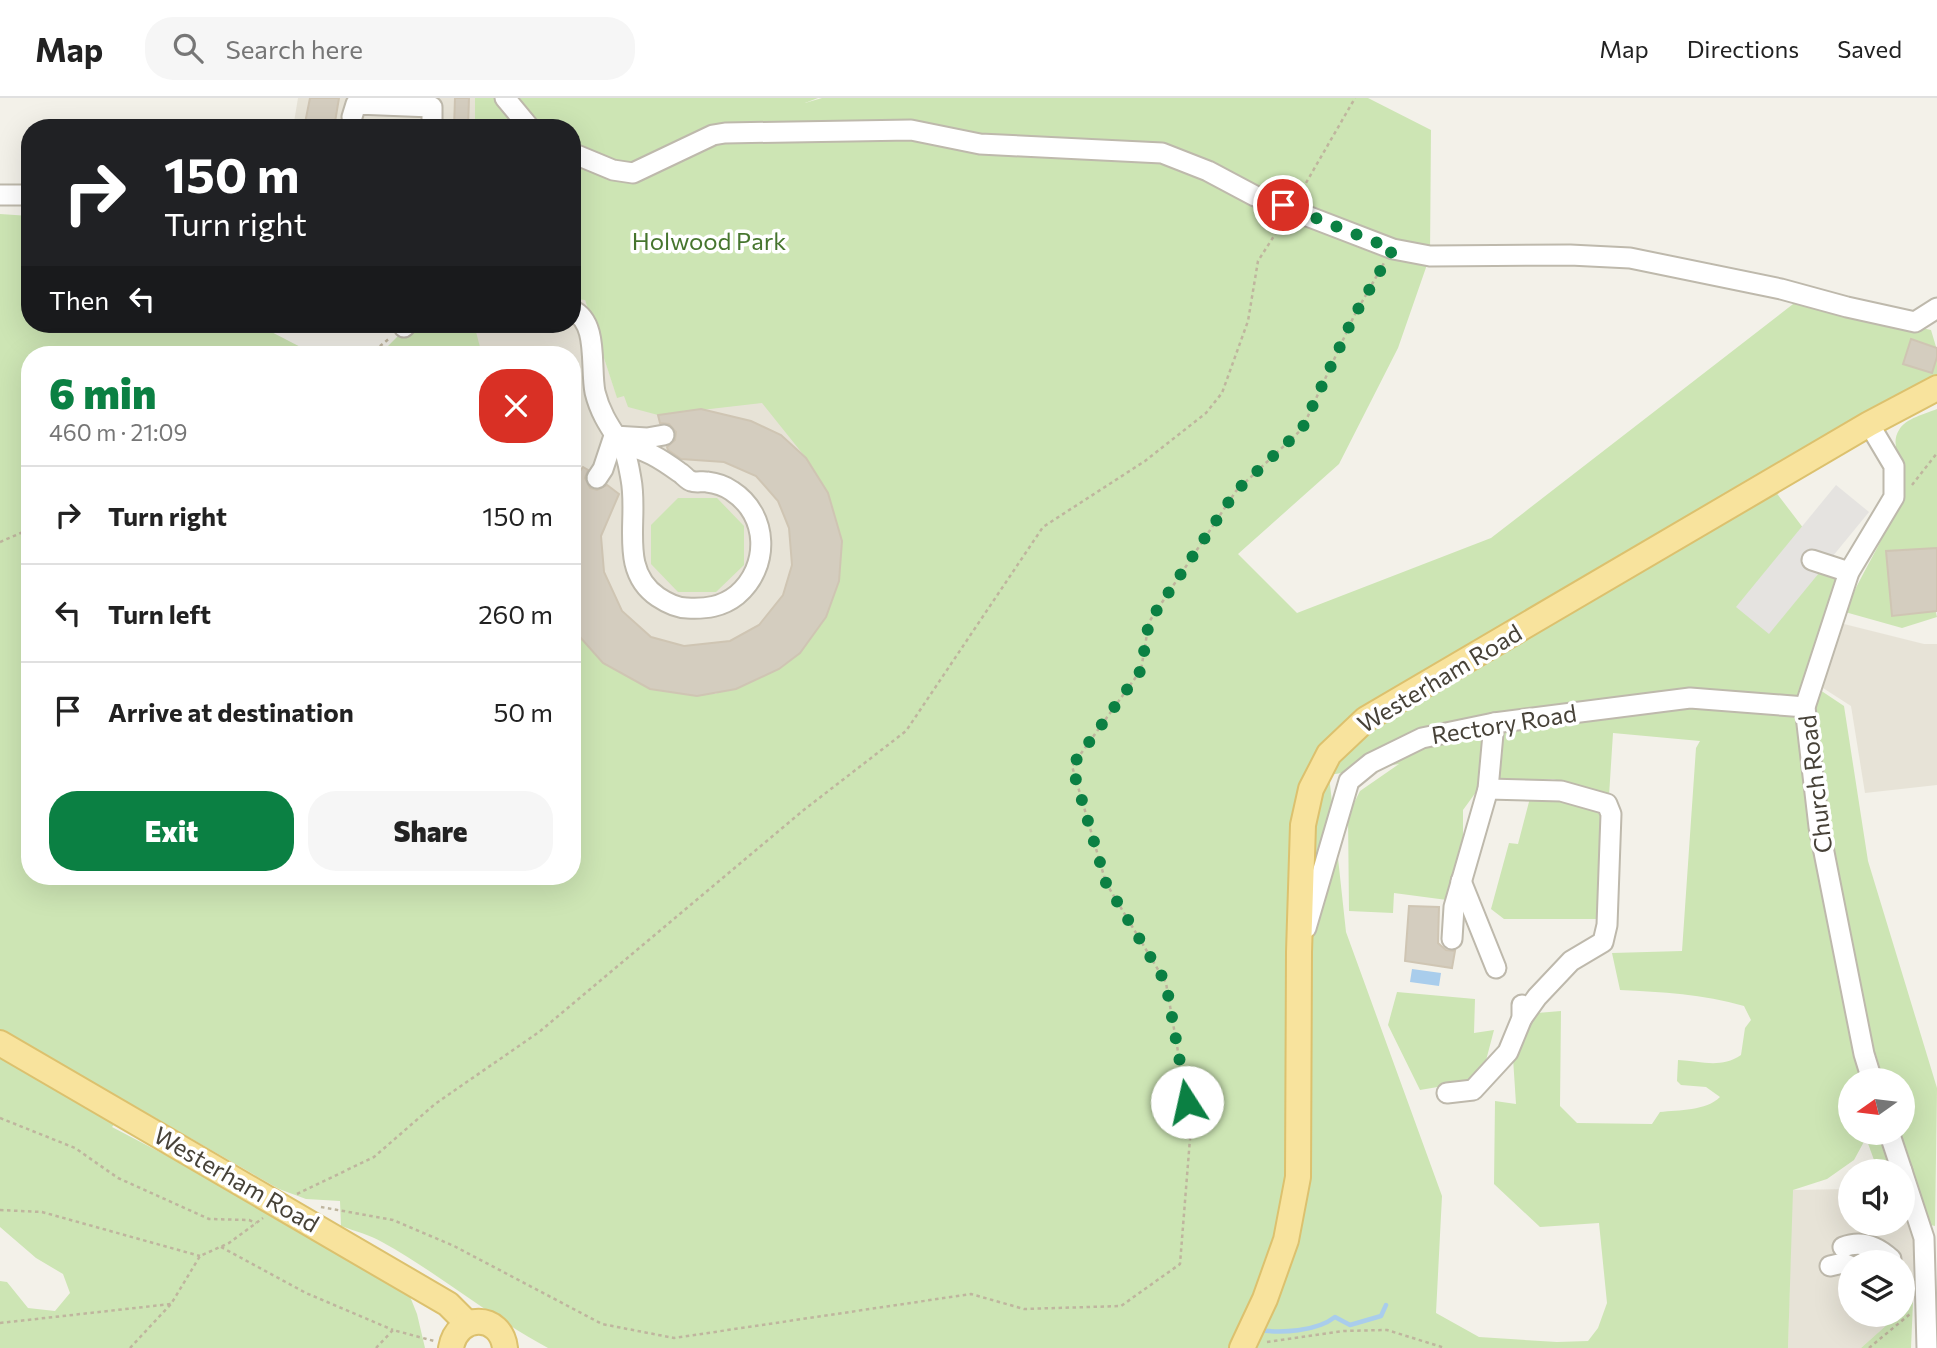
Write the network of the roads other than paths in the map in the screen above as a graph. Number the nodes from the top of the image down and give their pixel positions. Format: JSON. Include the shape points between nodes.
{"nodes":[{"id":1,"x":505,"y":98,"type":"edge"},
{"id":2,"x":352,"y":117,"type":"dead end"},
{"id":3,"x":432,"y":119,"type":"edge"},
{"id":4,"x":522,"y":119,"type":"edge"},
{"id":5,"x":581,"y":157,"type":"edge"},
{"id":6,"x":0,"y":195,"type":"edge"},
{"id":7,"x":21,"y":195,"type":"edge"},
{"id":8,"x":1937,"y":308,"type":"edge"},
{"id":9,"x":581,"y":314,"type":"edge"},
{"id":10,"x":1937,"y":388,"type":"edge"},
{"id":11,"x":1869,"y":424,"type":"junction"},
{"id":12,"x":664,"y":435,"type":"dead end"},
{"id":13,"x":618,"y":440,"type":"junction"},
{"id":14,"x":597,"y":478,"type":"dead end"},
{"id":15,"x":1812,"y":560,"type":"dead end"},
{"id":16,"x":1849,"y":572,"type":"junction"},
{"id":17,"x":1805,"y":707,"type":"junction"},
{"id":18,"x":1494,"y":723,"type":"junction"},
{"id":19,"x":1488,"y":789,"type":"junction"},
{"id":20,"x":1461,"y":881,"type":"junction"},
{"id":21,"x":1452,"y":939,"type":"dead end"},
{"id":22,"x":1299,"y":952,"type":"junction"},
{"id":23,"x":1496,"y":968,"type":"dead end"},
{"id":24,"x":1522,"y":997,"type":"dead end"},
{"id":25,"x":1522,"y":1018,"type":"junction"},
{"id":26,"x":0,"y":1043,"type":"edge"},
{"id":27,"x":1868,"y":1068,"type":"edge"},
{"id":28,"x":1447,"y":1093,"type":"dead end"},
{"id":29,"x":1915,"y":1211,"type":"edge"},
{"id":30,"x":1850,"y":1250,"type":"edge"},
{"id":31,"x":1878,"y":1250,"type":"edge"},
{"id":32,"x":1915,"y":1260,"type":"edge"},
{"id":33,"x":1924,"y":1260,"type":"junction"},
{"id":34,"x":1838,"y":1264,"type":"edge"},
{"id":35,"x":1830,"y":1266,"type":"dead end"},
{"id":36,"x":1931,"y":1302,"type":"edge"},
{"id":37,"x":467,"y":1323,"type":"junction"},
{"id":38,"x":1254,"y":1345,"type":"edge"},
{"id":39,"x":451,"y":1347,"type":"edge"},
{"id":40,"x":505,"y":1348,"type":"edge"},
{"id":41,"x":1927,"y":1348,"type":"edge"}],
"edges":[{"from":1,"to":4,"type":"street"},
{"from":2,"to":3,"type":"street","via":[[356,104],[432,107]]},
{"from":5,"to":8,"type":"street","via":[[633,173],[725,133],[911,130],[980,144],[1162,153],[1255,196],[1393,249],[1430,256],[1630,258],[1915,322]]},
{"from":6,"to":7,"type":"street"},
{"from":9,"to":13,"type":"street","via":[[589,327],[595,392],[605,421]]},
{"from":10,"to":11,"type":"main road","name":"Westerham Road"},
{"from":11,"to":16,"type":"street","name":"Church Road","via":[[1894,466],[1894,497]]},
{"from":11,"to":22,"type":"main road","name":"Westerham Road","via":[[1366,719],[1329,754],[1311,789],[1303,825]]},
{"from":12,"to":13,"type":"street"},
{"from":13,"to":13,"type":"street","via":[[661,459],[692,482],[723,486],[748,506],[758,524],[760,561],[751,579],[723,605],[682,608],[666,603],[638,576],[633,559],[632,481]]},
{"from":13,"to":14,"type":"street"},
{"from":15,"to":16,"type":"street"},
{"from":16,"to":17,"type":"street","name":"Church Road"},
{"from":17,"to":18,"type":"street","name":"Rectory Road","via":[[1690,698]]},
{"from":17,"to":27,"type":"street","name":"Church Road","via":[[1819,827]]},
{"from":18,"to":19,"type":"street"},
{"from":18,"to":22,"type":"street","name":"Rectory Road","via":[[1422,738],[1371,763],[1349,781]]},
{"from":19,"to":20,"type":"street"},
{"from":19,"to":25,"type":"street","via":[[1561,791],[1607,804],[1611,814],[1603,942],[1571,961]]},
{"from":20,"to":21,"type":"street"},
{"from":20,"to":23,"type":"street"},
{"from":22,"to":38,"type":"main road","name":"Westerham Road","via":[[1298,1177],[1286,1240]]},
{"from":24,"to":25,"type":"street"},
{"from":25,"to":28,"type":"street","via":[[1508,1052],[1473,1090]]},
{"from":26,"to":37,"type":"main road","name":"Westerham Road","via":[[448,1304]]},
{"from":29,"to":33,"type":"street","via":[[1924,1238]]},
{"from":30,"to":31,"type":"street","via":[[1854,1243]]},
{"from":32,"to":33,"type":"street"},
{"from":33,"to":36,"type":"street"},
{"from":34,"to":35,"type":"street"},
{"from":36,"to":41,"type":"street"},
{"from":37,"to":39,"type":"main road","via":[[455,1333]]},
{"from":37,"to":40,"type":"main road","name":"Westerham Road","via":[[492,1326]]}]}
